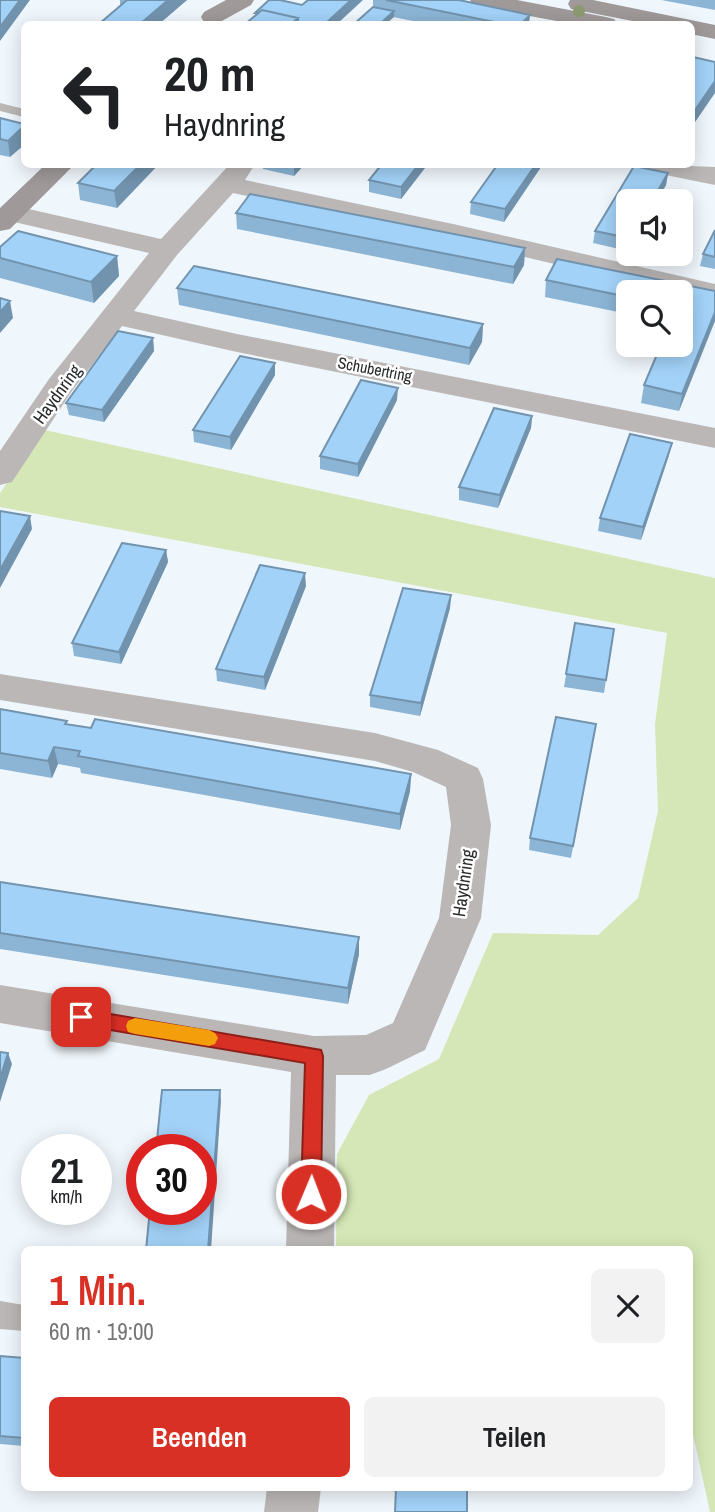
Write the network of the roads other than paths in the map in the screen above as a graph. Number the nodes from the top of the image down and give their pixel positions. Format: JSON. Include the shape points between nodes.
{"nodes":[{"id":1,"x":243,"y":0,"type":"edge"},
{"id":2,"x":481,"y":0,"type":"edge"},
{"id":3,"x":562,"y":0,"type":"edge"},
{"id":4,"x":213,"y":14,"type":"edge"},
{"id":5,"x":590,"y":21,"type":"edge"},
{"id":6,"x":665,"y":21,"type":"edge"},
{"id":7,"x":695,"y":28,"type":"edge"},
{"id":8,"x":715,"y":32,"type":"edge"},
{"id":9,"x":695,"y":42,"type":"edge"},
{"id":10,"x":715,"y":46,"type":"edge"},
{"id":11,"x":0,"y":107,"type":"edge"},
{"id":12,"x":21,"y":112,"type":"edge"},
{"id":13,"x":58,"y":168,"type":"edge"},
{"id":14,"x":668,"y":168,"type":"edge"},
{"id":15,"x":236,"y":174,"type":"edge"},
{"id":16,"x":715,"y":175,"type":"edge"},
{"id":17,"x":6,"y":218,"type":"edge"},
{"id":18,"x":167,"y":249,"type":"junction"},
{"id":19,"x":715,"y":293,"type":"edge"},
{"id":20,"x":118,"y":316,"type":"junction"},
{"id":21,"x":715,"y":438,"type":"edge"},
{"id":22,"x":0,"y":475,"type":"edge"},
{"id":23,"x":0,"y":687,"type":"edge"},
{"id":24,"x":0,"y":1004,"type":"edge"},
{"id":25,"x":314,"y":1056,"type":"junction"},
{"id":26,"x":310,"y":1246,"type":"edge"},
{"id":27,"x":0,"y":1315,"type":"edge"},
{"id":28,"x":21,"y":1318,"type":"edge"},
{"id":29,"x":294,"y":1491,"type":"edge"},
{"id":30,"x":291,"y":1512,"type":"edge"}],
"edges":[{"from":1,"to":4,"type":"street"},
{"from":2,"to":5,"type":"street"},
{"from":3,"to":6,"type":"street"},
{"from":7,"to":8,"type":"street"},
{"from":9,"to":10,"type":"street"},
{"from":11,"to":12,"type":"lane"},
{"from":13,"to":17,"type":"street"},
{"from":14,"to":16,"type":"street"},
{"from":15,"to":18,"type":"street"},
{"from":15,"to":19,"type":"street","via":[[453,232]]},
{"from":17,"to":18,"type":"street"},
{"from":18,"to":20,"type":"street"},
{"from":20,"to":21,"type":"street","name":"Schubertring"},
{"from":20,"to":22,"type":"street","name":"Haydnring","via":[[60,387]]},
{"from":23,"to":25,"type":"street","name":"Haydnring","via":[[375,747],[424,760],[464,779],[471,825],[460,918],[409,1035],[370,1055]]},
{"from":24,"to":25,"type":"street","name":"Haydnring"},
{"from":25,"to":26,"type":"street"},
{"from":27,"to":28,"type":"lane"},
{"from":29,"to":30,"type":"street"}]}
